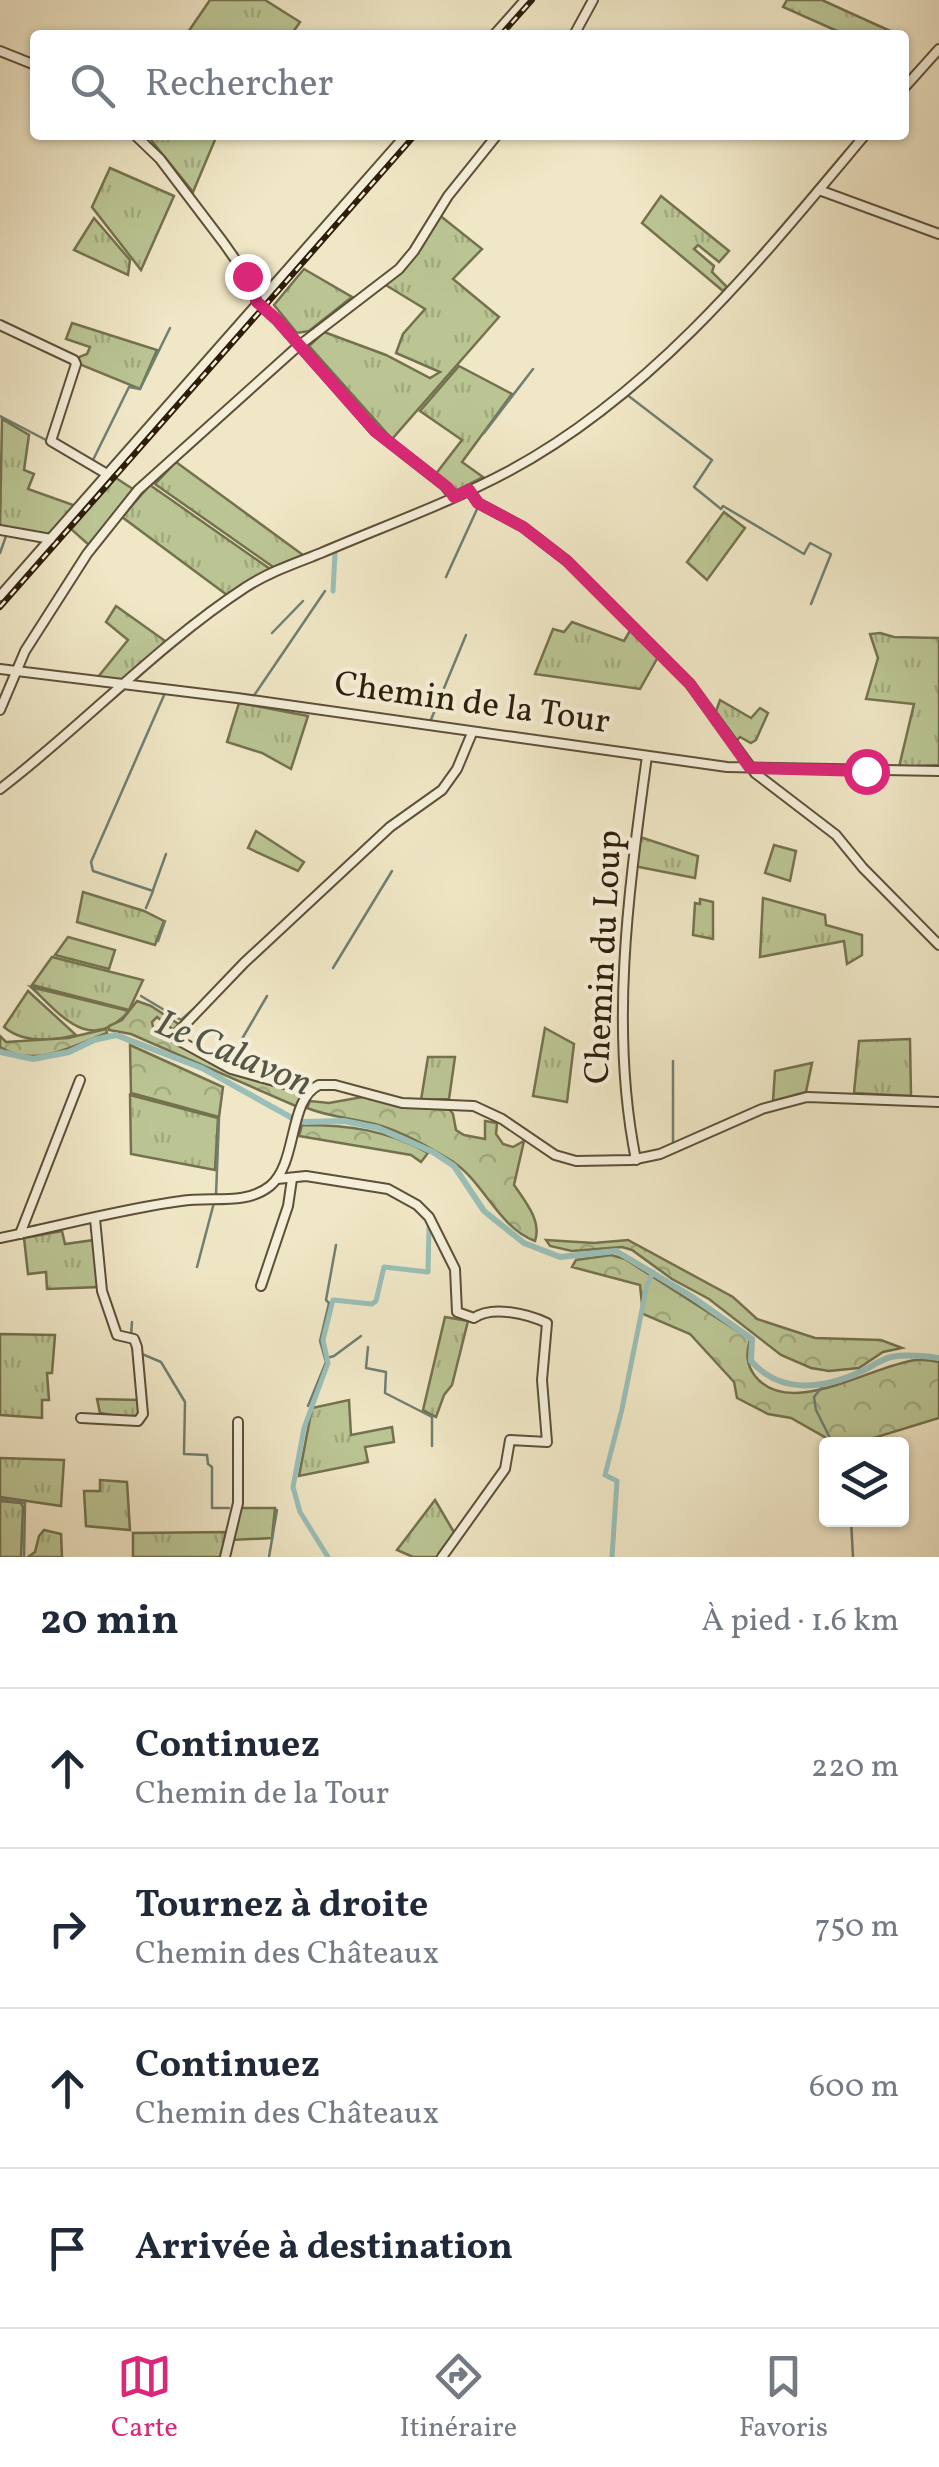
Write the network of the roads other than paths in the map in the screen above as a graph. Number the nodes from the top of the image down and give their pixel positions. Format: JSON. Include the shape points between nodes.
{"nodes":[{"id":1,"x":525,"y":0,"type":"edge"},
{"id":2,"x":592,"y":0,"type":"edge"},
{"id":3,"x":498,"y":30,"type":"edge"},
{"id":4,"x":577,"y":30,"type":"edge"},
{"id":5,"x":939,"y":49,"type":"edge"},
{"id":6,"x":0,"y":51,"type":"edge"},
{"id":7,"x":30,"y":63,"type":"edge"},
{"id":8,"x":909,"y":82,"type":"edge"},
{"id":9,"x":141,"y":140,"type":"edge"},
{"id":10,"x":402,"y":140,"type":"edge"},
{"id":11,"x":493,"y":140,"type":"edge"},
{"id":12,"x":861,"y":140,"type":"edge"},
{"id":13,"x":819,"y":190,"type":"junction"},
{"id":14,"x":939,"y":234,"type":"edge"},
{"id":15,"x":257,"y":302,"type":"junction"},
{"id":16,"x":0,"y":325,"type":"edge"},
{"id":17,"x":300,"y":346,"type":"junction"},
{"id":18,"x":107,"y":474,"type":"junction"},
{"id":19,"x":469,"y":490,"type":"junction"},
{"id":20,"x":454,"y":497,"type":"junction"},
{"id":21,"x":0,"y":530,"type":"edge"},
{"id":22,"x":50,"y":538,"type":"junction"},
{"id":23,"x":0,"y":596,"type":"edge"},
{"id":24,"x":0,"y":668,"type":"edge"},
{"id":25,"x":16,"y":671,"type":"junction"},
{"id":26,"x":123,"y":686,"type":"junction"},
{"id":27,"x":0,"y":710,"type":"edge"},
{"id":28,"x":472,"y":733,"type":"junction"},
{"id":29,"x":647,"y":756,"type":"junction"},
{"id":30,"x":750,"y":768,"type":"junction"},
{"id":31,"x":939,"y":771,"type":"edge"},
{"id":32,"x":0,"y":790,"type":"edge"},
{"id":33,"x":939,"y":944,"type":"edge"},
{"id":34,"x":80,"y":1080,"type":"dead end"},
{"id":35,"x":310,"y":1091,"type":"junction"},
{"id":36,"x":939,"y":1102,"type":"edge"},
{"id":37,"x":636,"y":1160,"type":"junction"},
{"id":38,"x":277,"y":1179,"type":"junction"},
{"id":39,"x":292,"y":1179,"type":"junction"},
{"id":40,"x":94,"y":1220,"type":"junction"},
{"id":41,"x":20,"y":1234,"type":"junction"},
{"id":42,"x":0,"y":1238,"type":"edge"},
{"id":43,"x":261,"y":1286,"type":"dead end"},
{"id":44,"x":81,"y":1418,"type":"dead end"},
{"id":45,"x":238,"y":1422,"type":"dead end"},
{"id":46,"x":226,"y":1557,"type":"edge"},
{"id":47,"x":442,"y":1557,"type":"edge"}],
"edges":[{"from":1,"to":3,"type":"street"},
{"from":2,"to":4,"type":"street"},
{"from":5,"to":8,"type":"street"},
{"from":6,"to":7,"type":"street"},
{"from":9,"to":15,"type":"street","via":[[224,242]]},
{"from":10,"to":15,"type":"street"},
{"from":11,"to":17,"type":"street","via":[[407,260]]},
{"from":12,"to":13,"type":"street"},
{"from":13,"to":14,"type":"street"},
{"from":13,"to":19,"type":"street","via":[[774,245],[644,374],[554,443]]},
{"from":15,"to":17,"type":"street"},
{"from":15,"to":18,"type":"street"},
{"from":16,"to":18,"type":"street","via":[[74,360],[52,441]]},
{"from":17,"to":20,"type":"street","via":[[375,431]]},
{"from":17,"to":25,"type":"street","via":[[138,490],[87,554]]},
{"from":18,"to":22,"type":"street"},
{"from":19,"to":20,"type":"street"},
{"from":19,"to":30,"type":"street","via":[[478,503],[567,561],[690,684]]},
{"from":20,"to":26,"type":"street","via":[[250,584]]},
{"from":21,"to":22,"type":"street"},
{"from":22,"to":23,"type":"street"},
{"from":24,"to":25,"type":"street","name":"Chemin de la Tour"},
{"from":25,"to":26,"type":"street","name":"Chemin de la Tour"},
{"from":25,"to":27,"type":"street"},
{"from":26,"to":28,"type":"street","name":"Chemin de la Tour"},
{"from":26,"to":32,"type":"street"},
{"from":28,"to":29,"type":"street","name":"Chemin de la Tour"},
{"from":28,"to":35,"type":"street","via":[[448,784],[390,827],[175,1034],[231,1070]]},
{"from":29,"to":30,"type":"street","name":"Chemin de la Tour"},
{"from":29,"to":37,"type":"street","name":"Chemin du Loup","via":[[623,1013]]},
{"from":30,"to":31,"type":"street","name":"Chemin de la Tour"},
{"from":30,"to":33,"type":"street","via":[[836,835]]},
{"from":34,"to":41,"type":"street"},
{"from":35,"to":37,"type":"street","via":[[330,1084],[402,1103],[467,1104],[502,1118],[566,1160]]},
{"from":35,"to":38,"type":"street"},
{"from":36,"to":37,"type":"street","via":[[807,1097]]},
{"from":38,"to":39,"type":"street"},
{"from":38,"to":40,"type":"street","via":[[251,1196],[183,1200]]},
{"from":39,"to":43,"type":"street"},
{"from":39,"to":47,"type":"street","via":[[396,1193],[424,1210],[455,1268],[457,1312],[474,1318],[488,1310],[547,1323],[547,1442],[510,1440],[505,1469]]},
{"from":40,"to":41,"type":"street"},
{"from":40,"to":44,"type":"street","via":[[105,1302],[117,1335],[137,1347],[143,1414],[138,1421]]},
{"from":41,"to":42,"type":"street"},
{"from":45,"to":46,"type":"street","via":[[238,1503]]}]}
